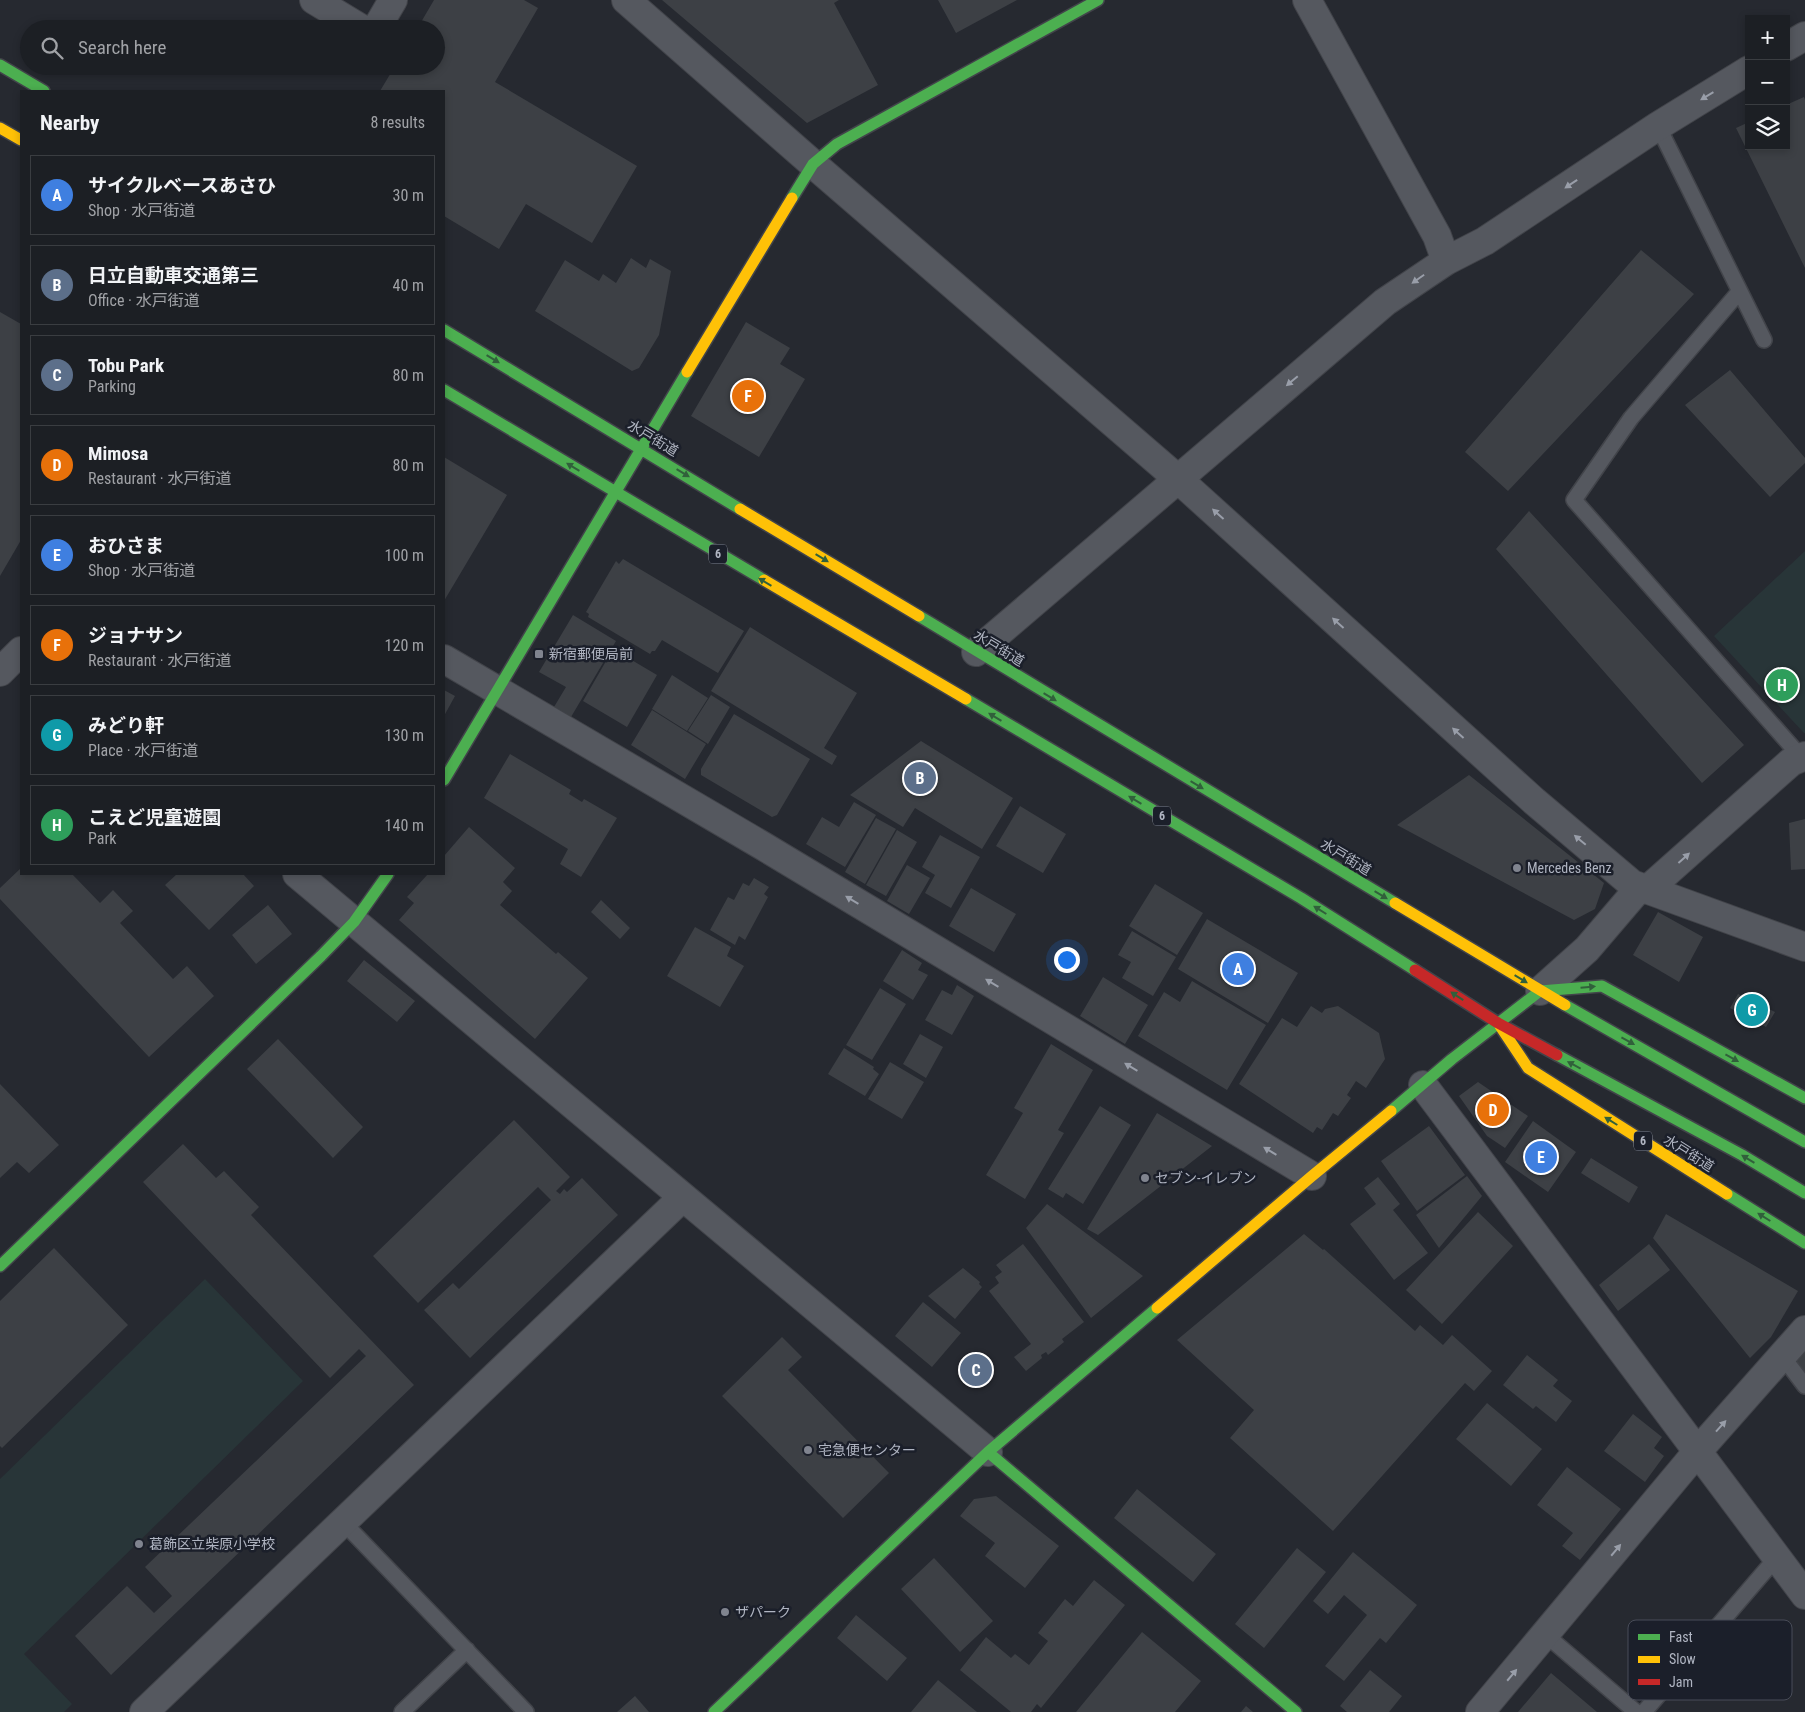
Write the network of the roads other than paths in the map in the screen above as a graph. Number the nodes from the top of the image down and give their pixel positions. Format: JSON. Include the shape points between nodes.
{"nodes":[{"id":1,"x":314,"y":0,"type":"edge"},
{"id":2,"x":393,"y":0,"type":"edge"},
{"id":3,"x":626,"y":0,"type":"edge"},
{"id":4,"x":1098,"y":0,"type":"edge"},
{"id":5,"x":1307,"y":0,"type":"edge"},
{"id":6,"x":347,"y":20,"type":"edge"},
{"id":7,"x":381,"y":20,"type":"edge"},
{"id":8,"x":1805,"y":36,"type":"edge"},
{"id":9,"x":1790,"y":45,"type":"edge"},
{"id":10,"x":0,"y":65,"type":"edge"},
{"id":11,"x":1745,"y":72,"type":"edge"},
{"id":12,"x":42,"y":90,"type":"edge"},
{"id":13,"x":1658,"y":126,"type":"junction"},
{"id":14,"x":0,"y":128,"type":"edge"},
{"id":15,"x":20,"y":139,"type":"edge"},
{"id":16,"x":813,"y":164,"type":"junction"},
{"id":17,"x":1446,"y":260,"type":"junction"},
{"id":18,"x":1739,"y":292,"type":"junction"},
{"id":19,"x":445,"y":331,"type":"edge"},
{"id":20,"x":1764,"y":340,"type":"dead end"},
{"id":21,"x":445,"y":391,"type":"edge"},
{"id":22,"x":641,"y":448,"type":"junction"},
{"id":23,"x":1178,"y":479,"type":"junction"},
{"id":24,"x":614,"y":493,"type":"junction"},
{"id":25,"x":20,"y":652,"type":"edge"},
{"id":26,"x":976,"y":652,"type":"junction"},
{"id":27,"x":445,"y":660,"type":"edge"},
{"id":28,"x":0,"y":672,"type":"edge"},
{"id":29,"x":497,"y":691,"type":"junction"},
{"id":30,"x":1803,"y":756,"type":"edge"},
{"id":31,"x":445,"y":778,"type":"edge"},
{"id":32,"x":299,"y":875,"type":"edge"},
{"id":33,"x":387,"y":875,"type":"edge"},
{"id":34,"x":1644,"y":888,"type":"junction"},
{"id":35,"x":354,"y":922,"type":"junction"},
{"id":36,"x":1805,"y":947,"type":"edge"},
{"id":37,"x":1540,"y":991,"type":"junction"},
{"id":38,"x":1498,"y":1023,"type":"junction"},
{"id":39,"x":1423,"y":1085,"type":"junction"},
{"id":40,"x":1805,"y":1098,"type":"edge"},
{"id":41,"x":1805,"y":1142,"type":"edge"},
{"id":42,"x":1312,"y":1176,"type":"junction"},
{"id":43,"x":1805,"y":1193,"type":"edge"},
{"id":44,"x":683,"y":1197,"type":"junction"},
{"id":45,"x":1805,"y":1243,"type":"edge"},
{"id":46,"x":0,"y":1266,"type":"edge"},
{"id":47,"x":1805,"y":1330,"type":"edge"},
{"id":48,"x":1783,"y":1357,"type":"junction"},
{"id":49,"x":1805,"y":1386,"type":"edge"},
{"id":50,"x":988,"y":1452,"type":"junction"},
{"id":51,"x":1697,"y":1452,"type":"junction"},
{"id":52,"x":342,"y":1522,"type":"junction"},
{"id":53,"x":1777,"y":1557,"type":"junction"},
{"id":54,"x":1805,"y":1595,"type":"edge"},
{"id":55,"x":1723,"y":1620,"type":"edge"},
{"id":56,"x":1546,"y":1635,"type":"junction"},
{"id":57,"x":467,"y":1650,"type":"junction"},
{"id":58,"x":1654,"y":1700,"type":"edge"},
{"id":59,"x":144,"y":1712,"type":"edge"},
{"id":60,"x":402,"y":1712,"type":"edge"},
{"id":61,"x":526,"y":1712,"type":"edge"},
{"id":62,"x":714,"y":1712,"type":"edge"},
{"id":63,"x":1296,"y":1712,"type":"edge"},
{"id":64,"x":1480,"y":1712,"type":"edge"},
{"id":65,"x":1636,"y":1712,"type":"edge"},
{"id":66,"x":1644,"y":1712,"type":"edge"}],
"edges":[{"from":1,"to":6,"type":"street"},
{"from":2,"to":7,"type":"street"},
{"from":3,"to":16,"type":"street"},
{"from":4,"to":16,"type":"main road","via":[[837,144]]},
{"from":5,"to":17,"type":"street","via":[[1437,236]]},
{"from":8,"to":9,"type":"street"},
{"from":10,"to":12,"type":"main road"},
{"from":11,"to":13,"type":"street","one_way":true},
{"from":13,"to":17,"type":"street","one_way":true,"via":[[1485,241]]},
{"from":13,"to":18,"type":"lane"},
{"from":14,"to":15,"type":"main road"},
{"from":16,"to":22,"type":"main road"},
{"from":16,"to":23,"type":"street"},
{"from":17,"to":23,"type":"street","one_way":true,"via":[[1385,302]]},
{"from":18,"to":20,"type":"lane"},
{"from":18,"to":30,"type":"lane","via":[[1631,418],[1574,500]]},
{"from":19,"to":22,"type":"main road","name":"水戸街道","one_way":true},
{"from":24,"to":21,"type":"main road","name":"水戸街道","number":"6","one_way":true},
{"from":22,"to":24,"type":"main road"},
{"from":22,"to":26,"type":"main road","name":"水戸街道","one_way":true},
{"from":23,"to":26,"type":"street"},
{"from":34,"to":23,"type":"street","one_way":true,"via":[[1632,884],[1534,801]]},
{"from":24,"to":29,"type":"main road"},
{"from":38,"to":24,"type":"main road","name":"水戸街道","number":"6","one_way":true,"via":[[1293,893]]},
{"from":25,"to":28,"type":"street"},
{"from":26,"to":37,"type":"main road","name":"水戸街道","one_way":true},
{"from":27,"to":29,"type":"street"},
{"from":29,"to":31,"type":"main road"},
{"from":42,"to":29,"type":"street","one_way":true,"via":[[763,846]]},
{"from":34,"to":30,"type":"street","one_way":true,"via":[[1791,762]]},
{"from":32,"to":35,"type":"street"},
{"from":33,"to":35,"type":"main road"},
{"from":34,"to":36,"type":"street"},
{"from":34,"to":37,"type":"street","via":[[1587,949]]},
{"from":35,"to":44,"type":"street"},
{"from":35,"to":46,"type":"main road"},
{"from":37,"to":38,"type":"main road"},
{"from":37,"to":40,"type":"main road","one_way":true,"via":[[1602,986]]},
{"from":37,"to":41,"type":"main road","name":"水戸街道","one_way":true},
{"from":38,"to":39,"type":"main road"},
{"from":43,"to":38,"type":"main road","name":"水戸街道","number":"6","one_way":true,"via":[[1742,1155]]},
{"from":45,"to":38,"type":"main road","name":"水戸街道","number":"6","one_way":true,"via":[[1528,1068]]},
{"from":39,"to":42,"type":"main road"},
{"from":39,"to":51,"type":"street"},
{"from":42,"to":50,"type":"main road"},
{"from":44,"to":50,"type":"street"},
{"from":44,"to":52,"type":"street"},
{"from":47,"to":48,"type":"street"},
{"from":48,"to":49,"type":"lane"},
{"from":51,"to":48,"type":"street","one_way":true},
{"from":50,"to":62,"type":"main road"},
{"from":50,"to":63,"type":"main road"},
{"from":51,"to":53,"type":"street"},
{"from":56,"to":51,"type":"street","one_way":true},
{"from":52,"to":57,"type":"lane"},
{"from":52,"to":59,"type":"street"},
{"from":53,"to":54,"type":"street"},
{"from":53,"to":55,"type":"lane"},
{"from":64,"to":56,"type":"street","one_way":true},
{"from":56,"to":65,"type":"lane"},
{"from":57,"to":60,"type":"lane"},
{"from":57,"to":61,"type":"lane"},
{"from":58,"to":66,"type":"lane"}]}
